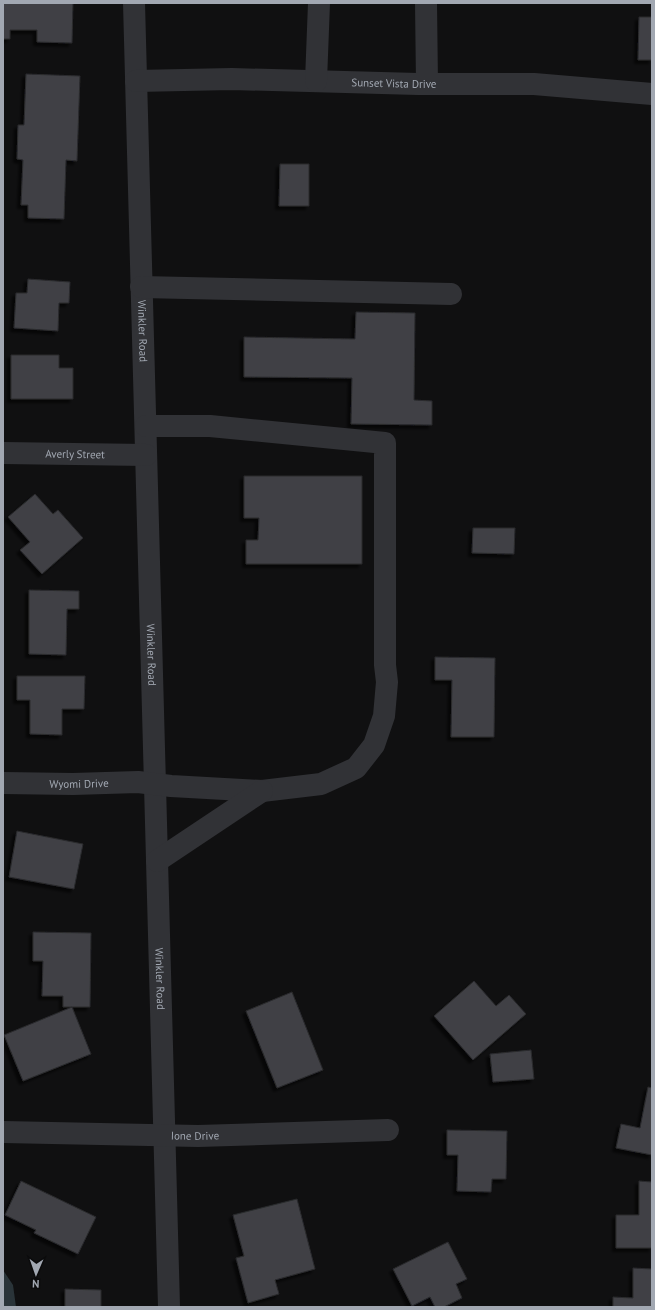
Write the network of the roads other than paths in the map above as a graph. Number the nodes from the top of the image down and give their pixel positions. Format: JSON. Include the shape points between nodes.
{"nodes":[{"id":1,"x":134,"y":3,"type":"edge"},
{"id":2,"x":318,"y":3,"type":"edge"},
{"id":3,"x":426,"y":3,"type":"edge"},
{"id":4,"x":136,"y":80,"type":"junction"},
{"id":5,"x":316,"y":81,"type":"junction"},
{"id":6,"x":426,"y":84,"type":"junction"},
{"id":7,"x":652,"y":94,"type":"edge"},
{"id":8,"x":141,"y":287,"type":"junction"},
{"id":9,"x":451,"y":294,"type":"dead end"},
{"id":10,"x":146,"y":426,"type":"junction"},
{"id":11,"x":3,"y":452,"type":"edge"},
{"id":12,"x":146,"y":455,"type":"junction"},
{"id":13,"x":3,"y":782,"type":"edge"},
{"id":14,"x":154,"y":783,"type":"junction"},
{"id":15,"x":262,"y":791,"type":"junction"},
{"id":16,"x":157,"y":861,"type":"junction"},
{"id":17,"x":388,"y":1130,"type":"dead end"},
{"id":18,"x":3,"y":1132,"type":"edge"},
{"id":19,"x":164,"y":1135,"type":"junction"},
{"id":20,"x":169,"y":1307,"type":"edge"}],
"edges":[{"from":1,"to":4,"type":"street","name":"Winkler Road"},
{"from":2,"to":5,"type":"street"},
{"from":3,"to":6,"type":"street"},
{"from":4,"to":5,"type":"street","name":"Sunset Vista Drive"},
{"from":4,"to":8,"type":"street","name":"Winkler Road"},
{"from":5,"to":6,"type":"street","name":"Sunset Vista Drive"},
{"from":6,"to":7,"type":"street","name":"Sunset Vista Drive","via":[[534,84]]},
{"from":8,"to":9,"type":"street"},
{"from":8,"to":10,"type":"street","name":"Winkler Road"},
{"from":10,"to":12,"type":"street","name":"Winkler Road"},
{"from":10,"to":15,"type":"street","name":"Wyomi Drive","via":[[210,426],[385,443],[384,666],[387,682],[384,716],[374,745],[356,768],[321,784]]},
{"from":11,"to":12,"type":"street","name":"Averly Street"},
{"from":12,"to":14,"type":"street","name":"Winkler Road"},
{"from":13,"to":14,"type":"street","name":"Wyomi Drive"},
{"from":14,"to":15,"type":"street","name":"Wyomi Drive"},
{"from":14,"to":16,"type":"street","name":"Winkler Road"},
{"from":15,"to":16,"type":"street"},
{"from":16,"to":19,"type":"street","name":"Winkler Road"},
{"from":17,"to":19,"type":"street","name":"Ione Drive"},
{"from":18,"to":19,"type":"street","name":"Ione Drive"},
{"from":19,"to":20,"type":"street","name":"Winkler Road"}]}
